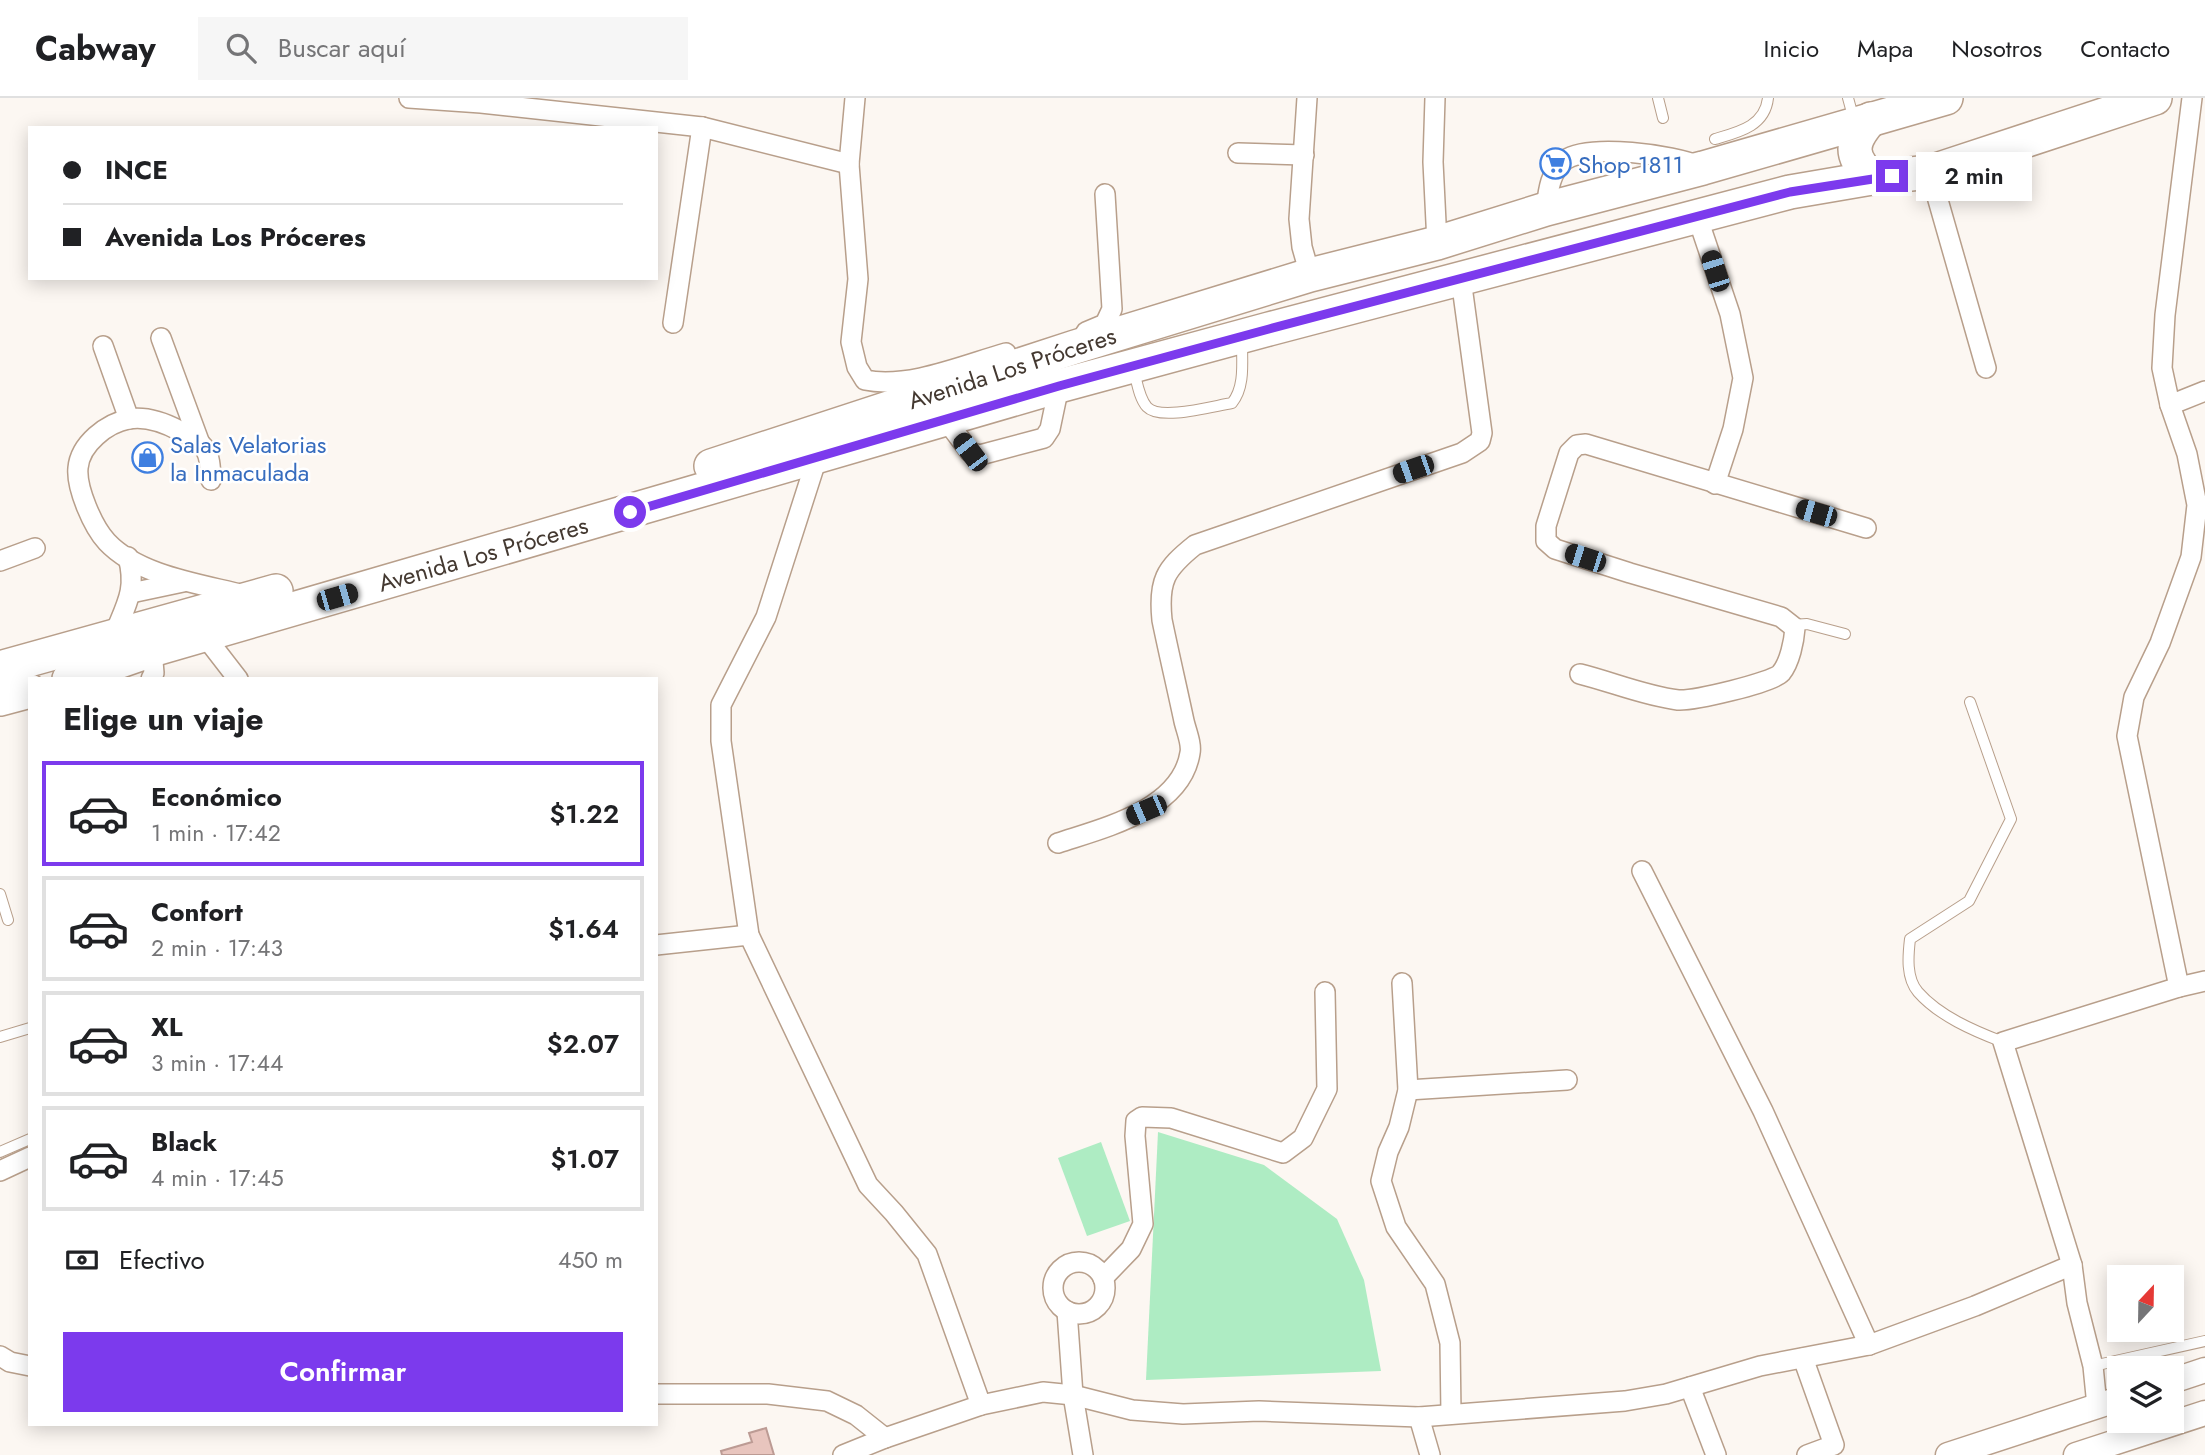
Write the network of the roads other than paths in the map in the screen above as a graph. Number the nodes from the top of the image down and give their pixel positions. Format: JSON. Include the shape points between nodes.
{"nodes":[{"id":1,"x":409,"y":98,"type":"edge"},
{"id":2,"x":855,"y":98,"type":"edge"},
{"id":3,"x":1307,"y":98,"type":"edge"},
{"id":4,"x":1437,"y":98,"type":"edge"},
{"id":5,"x":1658,"y":98,"type":"edge"},
{"id":6,"x":1768,"y":98,"type":"edge"},
{"id":7,"x":1946,"y":98,"type":"edge"},
{"id":8,"x":2155,"y":98,"type":"edge"},
{"id":9,"x":2192,"y":98,"type":"edge"},
{"id":10,"x":481,"y":100,"type":"edge"},
{"id":11,"x":1858,"y":114,"type":"edge"},
{"id":12,"x":1663,"y":118,"type":"dead end"},
{"id":13,"x":702,"y":127,"type":"junction"},
{"id":14,"x":1238,"y":153,"type":"dead end"},
{"id":15,"x":1709,"y":153,"type":"junction"},
{"id":16,"x":1304,"y":155,"type":"junction"},
{"id":17,"x":849,"y":164,"type":"junction"},
{"id":18,"x":1930,"y":172,"type":"junction"},
{"id":19,"x":1872,"y":178,"type":"junction"},
{"id":20,"x":1105,"y":194,"type":"dead end"},
{"id":21,"x":1546,"y":209,"type":"junction"},
{"id":22,"x":1697,"y":216,"type":"junction"},
{"id":23,"x":1437,"y":243,"type":"junction"},
{"id":24,"x":1310,"y":275,"type":"junction"},
{"id":25,"x":1461,"y":279,"type":"junction"},
{"id":26,"x":673,"y":323,"type":"dead end"},
{"id":27,"x":1242,"y":336,"type":"junction"},
{"id":28,"x":161,"y":338,"type":"dead end"},
{"id":29,"x":103,"y":346,"type":"dead end"},
{"id":30,"x":1069,"y":346,"type":"junction"},
{"id":31,"x":1133,"y":367,"type":"junction"},
{"id":32,"x":1986,"y":368,"type":"dead end"},
{"id":33,"x":1059,"y":386,"type":"junction"},
{"id":34,"x":2205,"y":391,"type":"edge"},
{"id":35,"x":2170,"y":405,"type":"junction"},
{"id":36,"x":129,"y":419,"type":"junction"},
{"id":37,"x":946,"y":420,"type":"junction"},
{"id":38,"x":199,"y":440,"type":"junction"},
{"id":39,"x":817,"y":458,"type":"junction"},
{"id":40,"x":211,"y":480,"type":"dead end"},
{"id":41,"x":1715,"y":484,"type":"junction"},
{"id":42,"x":1866,"y":528,"type":"dead end"},
{"id":43,"x":35,"y":548,"type":"dead end"},
{"id":44,"x":128,"y":557,"type":"junction"},
{"id":45,"x":0,"y":561,"type":"edge"},
{"id":46,"x":188,"y":581,"type":"junction"},
{"id":47,"x":131,"y":593,"type":"junction"},
{"id":48,"x":253,"y":597,"type":"junction"},
{"id":49,"x":1792,"y":625,"type":"junction"},
{"id":50,"x":1845,"y":634,"type":"dead end"},
{"id":51,"x":114,"y":635,"type":"junction"},
{"id":52,"x":204,"y":635,"type":"junction"},
{"id":53,"x":151,"y":665,"type":"edge"},
{"id":54,"x":0,"y":668,"type":"edge"},
{"id":55,"x":1580,"y":674,"type":"dead end"},
{"id":56,"x":81,"y":677,"type":"edge"},
{"id":57,"x":236,"y":677,"type":"edge"},
{"id":58,"x":28,"y":692,"type":"edge"},
{"id":59,"x":0,"y":699,"type":"edge"},
{"id":60,"x":1970,"y":702,"type":"dead end"},
{"id":61,"x":1058,"y":843,"type":"dead end"},
{"id":62,"x":1642,"y":871,"type":"dead end"},
{"id":63,"x":0,"y":894,"type":"edge"},
{"id":64,"x":8,"y":920,"type":"dead end"},
{"id":65,"x":749,"y":935,"type":"junction"},
{"id":66,"x":658,"y":945,"type":"edge"},
{"id":67,"x":1402,"y":983,"type":"dead end"},
{"id":68,"x":2179,"y":986,"type":"junction"},
{"id":69,"x":2203,"y":988,"type":"edge"},
{"id":70,"x":1325,"y":992,"type":"dead end"},
{"id":71,"x":28,"y":1031,"type":"edge"},
{"id":72,"x":0,"y":1037,"type":"edge"},
{"id":73,"x":2003,"y":1042,"type":"junction"},
{"id":74,"x":1567,"y":1080,"type":"dead end"},
{"id":75,"x":1408,"y":1090,"type":"junction"},
{"id":76,"x":28,"y":1140,"type":"edge"},
{"id":77,"x":0,"y":1152,"type":"edge"},
{"id":78,"x":28,"y":1158,"type":"edge"},
{"id":79,"x":0,"y":1171,"type":"edge"},
{"id":80,"x":2072,"y":1265,"type":"junction"},
{"id":81,"x":1103,"y":1278,"type":"junction"},
{"id":82,"x":1067,"y":1311,"type":"junction"},
{"id":83,"x":2205,"y":1341,"type":"edge"},
{"id":84,"x":1869,"y":1345,"type":"junction"},
{"id":85,"x":0,"y":1356,"type":"edge"},
{"id":86,"x":1804,"y":1358,"type":"junction"},
{"id":87,"x":28,"y":1366,"type":"edge"},
{"id":88,"x":2094,"y":1366,"type":"junction"},
{"id":89,"x":2205,"y":1370,"type":"edge"},
{"id":90,"x":2184,"y":1377,"type":"edge"},
{"id":91,"x":1690,"y":1387,"type":"junction"},
{"id":92,"x":658,"y":1394,"type":"edge"},
{"id":93,"x":1073,"y":1395,"type":"junction"},
{"id":94,"x":2107,"y":1400,"type":"edge"},
{"id":95,"x":2107,"y":1403,"type":"edge"},
{"id":96,"x":981,"y":1405,"type":"junction"},
{"id":97,"x":2205,"y":1413,"type":"edge"},
{"id":98,"x":1451,"y":1414,"type":"junction"},
{"id":99,"x":1419,"y":1417,"type":"junction"},
{"id":100,"x":885,"y":1438,"type":"junction"},
{"id":101,"x":2090,"y":1453,"type":"edge"},
{"id":102,"x":843,"y":1455,"type":"edge"},
{"id":103,"x":1083,"y":1455,"type":"edge"},
{"id":104,"x":1430,"y":1455,"type":"edge"},
{"id":105,"x":1716,"y":1455,"type":"edge"},
{"id":106,"x":1807,"y":1455,"type":"edge"},
{"id":107,"x":1948,"y":1455,"type":"edge"}],
"edges":[{"from":1,"to":10,"type":"street"},
{"from":2,"to":17,"type":"street"},
{"from":3,"to":16,"type":"street"},
{"from":4,"to":23,"type":"street","via":[[1433,162]]},
{"from":5,"to":12,"type":"lane"},
{"from":6,"to":15,"type":"lane","via":[[1766,112],[1758,122]]},
{"from":7,"to":11,"type":"highway","name":"Avenida Los Próceres"},
{"from":8,"to":18,"type":"highway","name":"Avenida Los Próceres"},
{"from":9,"to":35,"type":"street","via":[[2165,315],[2162,368]]},
{"from":10,"to":13,"type":"street"},
{"from":11,"to":15,"type":"highway","name":"Avenida Los Próceres"},
{"from":11,"to":19,"type":"highway","via":[[1854,147],[1858,162]]},
{"from":13,"to":17,"type":"street"},
{"from":13,"to":26,"type":"street"},
{"from":14,"to":16,"type":"street"},
{"from":15,"to":21,"type":"highway","name":"Avenida Los Próceres"},
{"from":15,"to":21,"type":"street","via":[[1688,161],[1620,151],[1567,159],[1554,172]]},
{"from":16,"to":24,"type":"street","via":[[1298,219]]},
{"from":17,"to":30,"type":"street","via":[[858,279],[851,342],[865,380],[882,384],[919,378],[1033,345]]},
{"from":18,"to":19,"type":"highway","name":"Avenida Los Próceres"},
{"from":18,"to":32,"type":"street"},
{"from":19,"to":22,"type":"highway","name":"Avenida Los Próceres","via":[[1790,192]]},
{"from":20,"to":30,"type":"street","via":[[1112,309],[1105,324]]},
{"from":21,"to":23,"type":"highway","name":"Avenida Los Próceres"},
{"from":22,"to":25,"type":"highway","name":"Avenida Los Próceres"},
{"from":22,"to":41,"type":"street","via":[[1730,314],[1743,378]]},
{"from":23,"to":24,"type":"highway","name":"Avenida Los Próceres"},
{"from":24,"to":30,"type":"highway","name":"Avenida Los Próceres"},
{"from":25,"to":27,"type":"highway","name":"Avenida Los Próceres"},
{"from":25,"to":61,"type":"street","via":[[1480,441],[1462,453],[1195,545],[1173,563],[1160,598],[1191,751],[1182,774],[1169,792],[1146,810]]},
{"from":27,"to":31,"type":"highway","name":"Avenida Los Próceres"},
{"from":27,"to":31,"type":"lane","via":[[1240,386],[1232,403],[1163,414],[1151,410],[1145,405]]},
{"from":28,"to":38,"type":"street"},
{"from":29,"to":36,"type":"street"},
{"from":30,"to":48,"type":"highway","name":"Avenida Los Próceres","via":[[690,472]]},
{"from":31,"to":33,"type":"highway","name":"Avenida Los Próceres"},
{"from":33,"to":37,"type":"highway","name":"Avenida Los Próceres"},
{"from":33,"to":37,"type":"street","via":[[1044,438],[979,455],[970,452]]},
{"from":34,"to":35,"type":"street"},
{"from":35,"to":68,"type":"street","via":[[2187,454],[2197,505],[2191,557],[2160,643],[2134,697],[2127,736]]},
{"from":36,"to":38,"type":"street","via":[[165,423]]},
{"from":36,"to":44,"type":"street","via":[[93,439],[78,468],[83,498],[94,523],[107,542]]},
{"from":37,"to":39,"type":"highway","name":"Avenida Los Próceres"},
{"from":38,"to":40,"type":"street","via":[[211,456]]},
{"from":39,"to":52,"type":"highway","name":"Avenida Los Próceres"},
{"from":39,"to":65,"type":"street","via":[[766,617],[722,705],[721,741]]},
{"from":41,"to":42,"type":"street"},
{"from":41,"to":49,"type":"street","via":[[1577,445],[1569,453],[1548,518],[1547,544],[1781,617]]},
{"from":43,"to":45,"type":"street"},
{"from":44,"to":46,"type":"street","via":[[162,575]]},
{"from":44,"to":47,"type":"street"},
{"from":46,"to":47,"type":"street"},
{"from":46,"to":48,"type":"street"},
{"from":47,"to":51,"type":"street"},
{"from":48,"to":51,"type":"highway","name":"Avenida Los Próceres"},
{"from":49,"to":50,"type":"lane"},
{"from":49,"to":55,"type":"street","via":[[1794,642],[1776,677],[1704,698],[1678,700]]},
{"from":51,"to":54,"type":"highway","name":"Avenida Los Próceres"},
{"from":52,"to":53,"type":"highway","name":"Avenida Los Próceres"},
{"from":52,"to":57,"type":"street"},
{"from":53,"to":56,"type":"highway","name":"Avenida Los Próceres"},
{"from":58,"to":59,"type":"highway"},
{"from":60,"to":73,"type":"lane","via":[[2011,819],[1969,901],[1910,939],[1907,962],[1917,990],[1973,1030]]},
{"from":62,"to":84,"type":"street","via":[[1763,1111]]},
{"from":63,"to":64,"type":"lane"},
{"from":65,"to":66,"type":"street"},
{"from":65,"to":96,"type":"street","via":[[868,1185],[927,1254]]},
{"from":67,"to":75,"type":"street"},
{"from":68,"to":69,"type":"street"},
{"from":68,"to":73,"type":"street"},
{"from":70,"to":81,"type":"street","via":[[1327,1088],[1303,1138],[1283,1153],[1171,1118],[1136,1121],[1143,1224],[1131,1249]]},
{"from":71,"to":72,"type":"lane"},
{"from":73,"to":80,"type":"street"},
{"from":74,"to":75,"type":"street"},
{"from":75,"to":98,"type":"street","via":[[1381,1181],[1395,1227],[1435,1284],[1450,1343]]},
{"from":76,"to":77,"type":"lane"},
{"from":78,"to":79,"type":"street"},
{"from":80,"to":84,"type":"street"},
{"from":80,"to":88,"type":"street"},
{"from":81,"to":82,"type":"street","via":[[1104,1296],[1093,1310]]},
{"from":81,"to":82,"type":"street","via":[[1083,1262],[1059,1272],[1054,1280],[1055,1297]]},
{"from":82,"to":93,"type":"street"},
{"from":83,"to":88,"type":"lane"},
{"from":84,"to":86,"type":"street"},
{"from":85,"to":87,"type":"street"},
{"from":86,"to":91,"type":"street"},
{"from":86,"to":106,"type":"street","via":[[1834,1446]]},
{"from":88,"to":94,"type":"street"},
{"from":89,"to":90,"type":"street"},
{"from":91,"to":98,"type":"street","via":[[1625,1401]]},
{"from":91,"to":105,"type":"street"},
{"from":92,"to":100,"type":"street","via":[[768,1394],[827,1401],[856,1415]]},
{"from":93,"to":96,"type":"street","via":[[1043,1392]]},
{"from":93,"to":99,"type":"street","via":[[1132,1410],[1183,1414],[1259,1411]]},
{"from":93,"to":103,"type":"street"},
{"from":95,"to":107,"type":"street"},
{"from":96,"to":100,"type":"street"},
{"from":97,"to":101,"type":"street"},
{"from":98,"to":99,"type":"street"},
{"from":99,"to":104,"type":"street"},
{"from":100,"to":102,"type":"street"}]}
